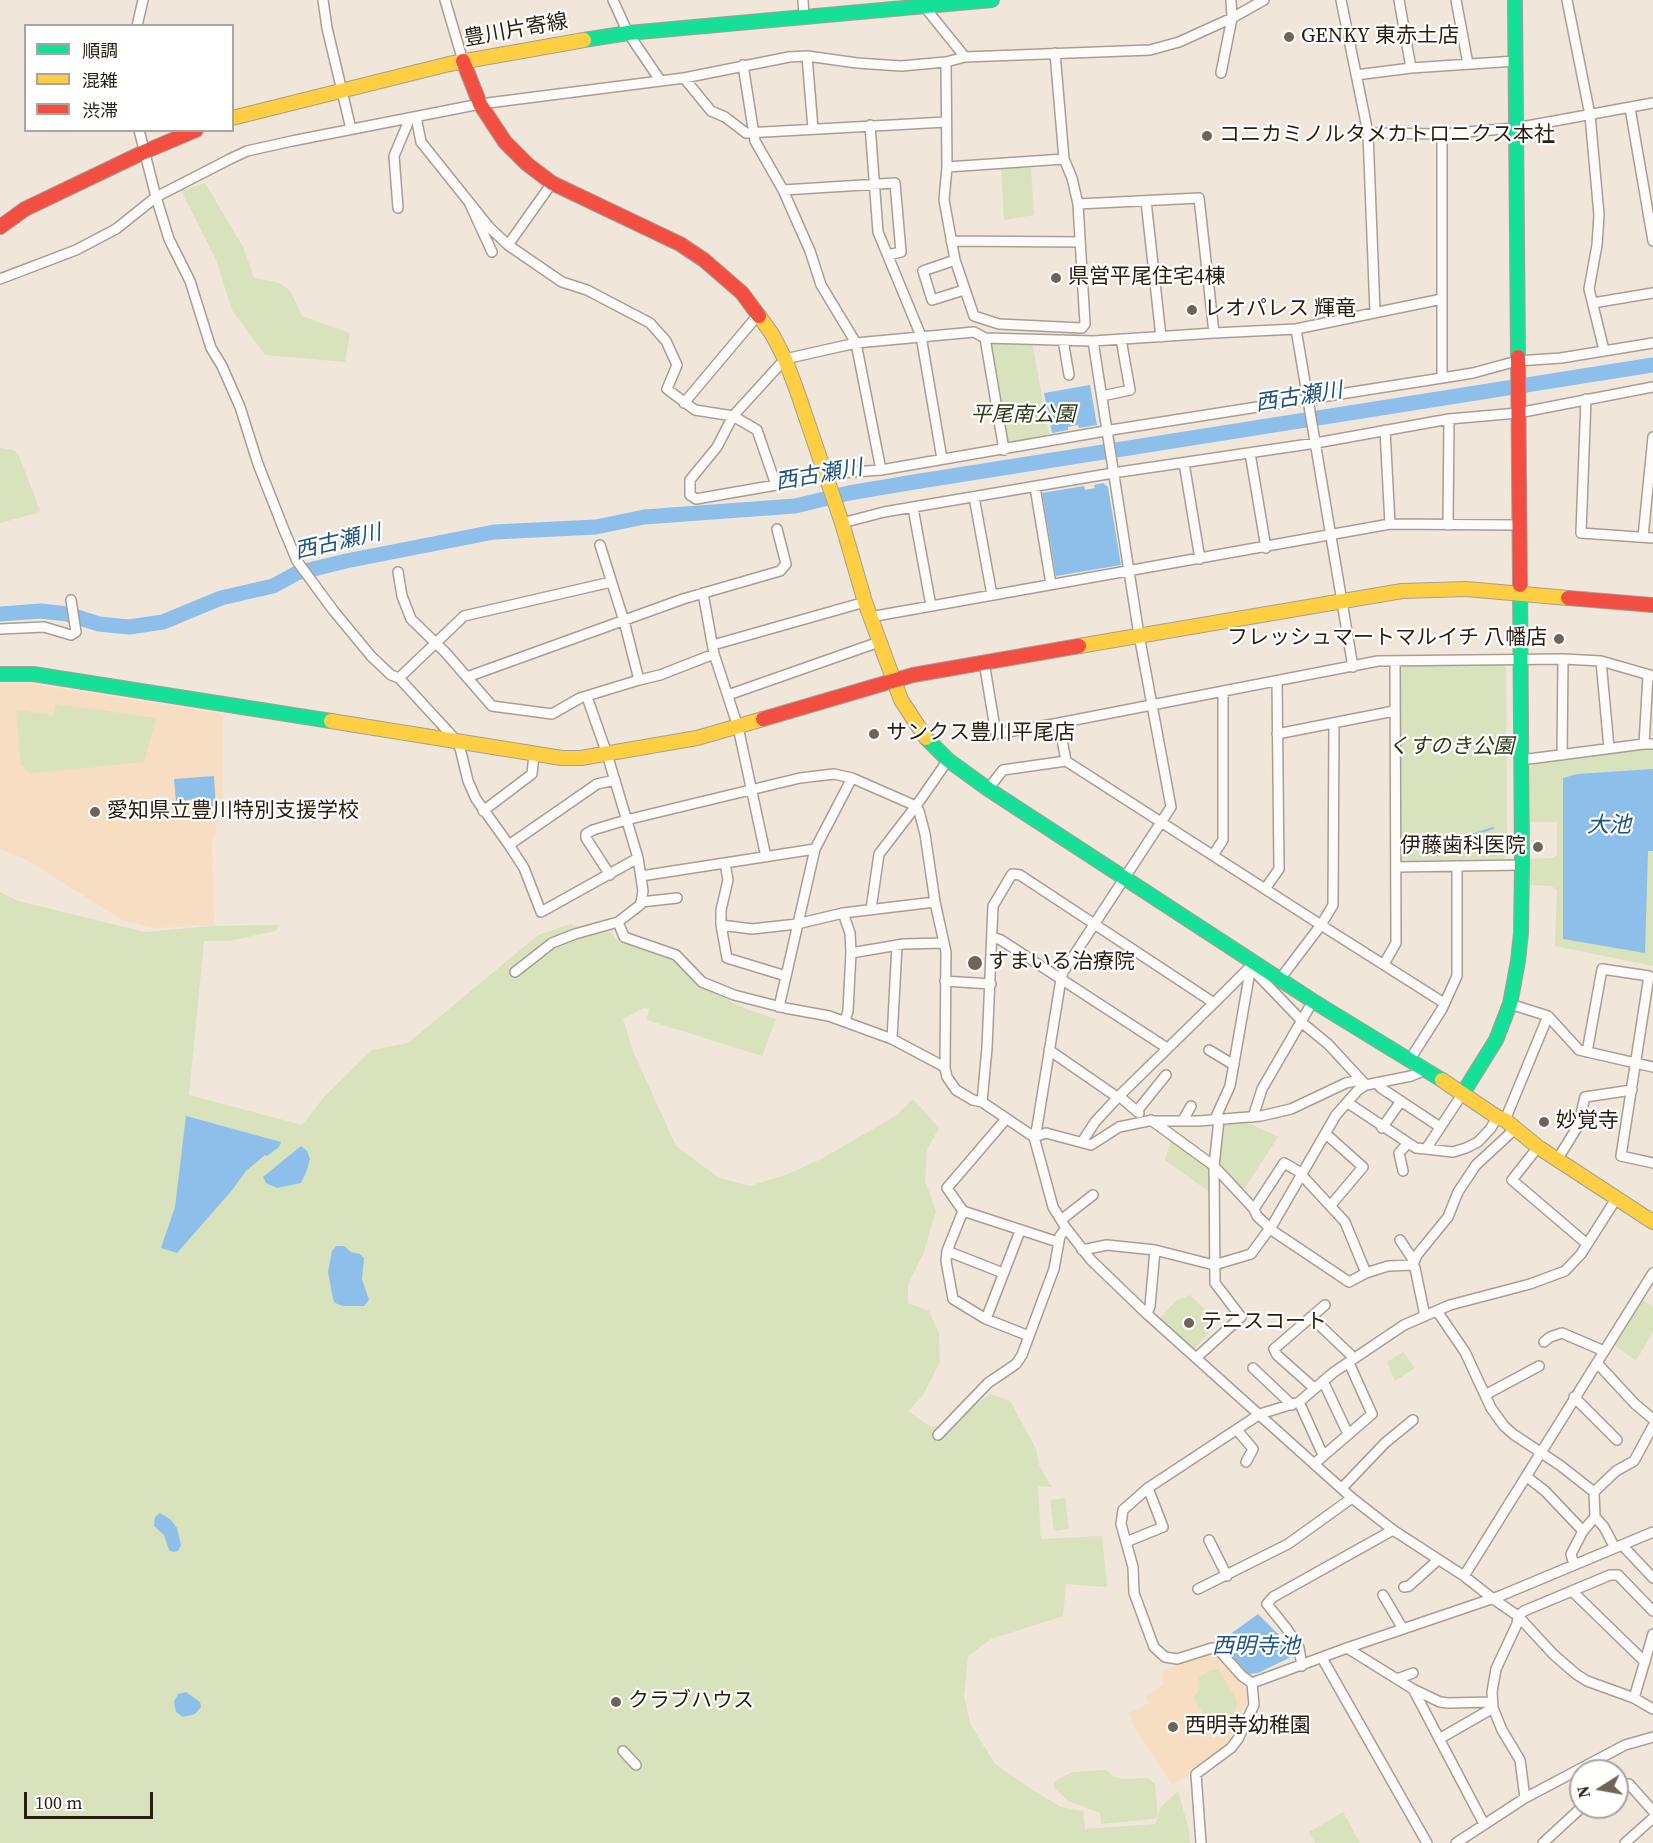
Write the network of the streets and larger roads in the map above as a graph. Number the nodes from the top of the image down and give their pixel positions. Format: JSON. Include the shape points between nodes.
{"nodes":[{"id":1,"x":142,"y":0,"type":"edge"},
{"id":2,"x":323,"y":0,"type":"edge"},
{"id":3,"x":446,"y":0,"type":"edge"},
{"id":4,"x":613,"y":0,"type":"edge"},
{"id":5,"x":803,"y":0,"type":"edge"},
{"id":6,"x":992,"y":0,"type":"edge"},
{"id":7,"x":1231,"y":0,"type":"edge"},
{"id":8,"x":1264,"y":0,"type":"edge"},
{"id":9,"x":1341,"y":0,"type":"edge"},
{"id":10,"x":1399,"y":0,"type":"edge"},
{"id":11,"x":1456,"y":0,"type":"edge"},
{"id":12,"x":1515,"y":0,"type":"edge"},
{"id":13,"x":1568,"y":0,"type":"edge"},
{"id":14,"x":921,"y":3,"type":"edge"},
{"id":15,"x":804,"y":18,"type":"junction"},
{"id":16,"x":1232,"y":18,"type":"junction"},
{"id":17,"x":137,"y":24,"type":"edge"},
{"id":18,"x":628,"y":33,"type":"junction"},
{"id":19,"x":1055,"y":54,"type":"junction"},
{"id":20,"x":807,"y":57,"type":"junction"},
{"id":21,"x":965,"y":57,"type":"junction"},
{"id":22,"x":464,"y":61,"type":"junction"},
{"id":23,"x":1515,"y":61,"type":"junction"},
{"id":24,"x":946,"y":62,"type":"junction"},
{"id":25,"x":1468,"y":64,"type":"junction"},
{"id":26,"x":743,"y":65,"type":"junction"},
{"id":27,"x":1411,"y":68,"type":"junction"},
{"id":28,"x":1221,"y":73,"type":"dead end"},
{"id":29,"x":1356,"y":75,"type":"junction"},
{"id":30,"x":684,"y":78,"type":"junction"},
{"id":31,"x":660,"y":80,"type":"junction"},
{"id":32,"x":341,"y":91,"type":"junction"},
{"id":33,"x":1653,"y":103,"type":"edge"},
{"id":34,"x":480,"y":104,"type":"junction"},
{"id":35,"x":1630,"y":108,"type":"junction"},
{"id":36,"x":1590,"y":115,"type":"junction"},
{"id":37,"x":413,"y":117,"type":"junction"},
{"id":38,"x":234,"y":118,"type":"edge"},
{"id":39,"x":946,"y":122,"type":"junction"},
{"id":40,"x":870,"y":125,"type":"junction"},
{"id":41,"x":1516,"y":128,"type":"junction"},
{"id":42,"x":351,"y":129,"type":"junction"},
{"id":43,"x":813,"y":129,"type":"junction"},
{"id":44,"x":139,"y":132,"type":"edge"},
{"id":45,"x":191,"y":132,"type":"edge"},
{"id":46,"x":753,"y":133,"type":"junction"},
{"id":47,"x":1368,"y":133,"type":"junction"},
{"id":48,"x":1442,"y":134,"type":"junction"},
{"id":49,"x":144,"y":152,"type":"junction"},
{"id":50,"x":1064,"y":159,"type":"junction"},
{"id":51,"x":947,"y":167,"type":"junction"},
{"id":52,"x":552,"y":183,"type":"junction"},
{"id":53,"x":874,"y":185,"type":"junction"},
{"id":54,"x":783,"y":190,"type":"junction"},
{"id":55,"x":156,"y":197,"type":"junction"},
{"id":56,"x":1146,"y":201,"type":"junction"},
{"id":57,"x":469,"y":202,"type":"junction"},
{"id":58,"x":1078,"y":204,"type":"junction"},
{"id":59,"x":398,"y":208,"type":"dead end"},
{"id":60,"x":0,"y":227,"type":"edge"},
{"id":61,"x":951,"y":241,"type":"junction"},
{"id":62,"x":1653,"y":241,"type":"edge"},
{"id":63,"x":1079,"y":242,"type":"junction"},
{"id":64,"x":506,"y":243,"type":"junction"},
{"id":65,"x":888,"y":255,"type":"junction"},
{"id":66,"x":955,"y":260,"type":"junction"},
{"id":67,"x":0,"y":279,"type":"edge"},
{"id":68,"x":964,"y":290,"type":"junction"},
{"id":69,"x":1653,"y":293,"type":"edge"},
{"id":70,"x":1442,"y":299,"type":"junction"},
{"id":71,"x":1593,"y":303,"type":"junction"},
{"id":72,"x":1375,"y":312,"type":"junction"},
{"id":73,"x":758,"y":315,"type":"junction"},
{"id":74,"x":1296,"y":329,"type":"junction"},
{"id":75,"x":1214,"y":333,"type":"junction"},
{"id":76,"x":921,"y":336,"type":"junction"},
{"id":77,"x":1161,"y":337,"type":"junction"},
{"id":78,"x":985,"y":338,"type":"junction"},
{"id":79,"x":1121,"y":339,"type":"junction"},
{"id":80,"x":1063,"y":340,"type":"junction"},
{"id":81,"x":1093,"y":341,"type":"junction"},
{"id":82,"x":856,"y":343,"type":"junction"},
{"id":83,"x":1653,"y":343,"type":"edge"},
{"id":84,"x":1604,"y":350,"type":"junction"},
{"id":85,"x":785,"y":359,"type":"junction"},
{"id":86,"x":1517,"y":361,"type":"junction"},
{"id":87,"x":1069,"y":375,"type":"dead end"},
{"id":88,"x":1442,"y":378,"type":"junction"},
{"id":89,"x":1653,"y":387,"type":"edge"},
{"id":90,"x":1102,"y":396,"type":"junction"},
{"id":91,"x":1586,"y":399,"type":"junction"},
{"id":92,"x":684,"y":403,"type":"junction"},
{"id":93,"x":1309,"y":403,"type":"junction"},
{"id":94,"x":1518,"y":413,"type":"junction"},
{"id":95,"x":733,"y":416,"type":"junction"},
{"id":96,"x":1449,"y":418,"type":"junction"},
{"id":97,"x":1385,"y":430,"type":"junction"},
{"id":98,"x":1107,"y":435,"type":"junction"},
{"id":99,"x":1653,"y":437,"type":"edge"},
{"id":100,"x":1315,"y":438,"type":"junction"},
{"id":101,"x":1004,"y":450,"type":"junction"},
{"id":102,"x":1250,"y":453,"type":"junction"},
{"id":103,"x":942,"y":459,"type":"junction"},
{"id":104,"x":1184,"y":463,"type":"junction"},
{"id":105,"x":1112,"y":468,"type":"junction"},
{"id":106,"x":881,"y":470,"type":"junction"},
{"id":107,"x":827,"y":479,"type":"junction"},
{"id":108,"x":776,"y":485,"type":"junction"},
{"id":109,"x":1035,"y":487,"type":"junction"},
{"id":110,"x":974,"y":497,"type":"junction"},
{"id":111,"x":913,"y":508,"type":"junction"},
{"id":112,"x":840,"y":517,"type":"junction"},
{"id":113,"x":1390,"y":524,"type":"junction"},
{"id":114,"x":1448,"y":525,"type":"junction"},
{"id":115,"x":1518,"y":525,"type":"junction"},
{"id":116,"x":777,"y":529,"type":"dead end"},
{"id":117,"x":1331,"y":536,"type":"junction"},
{"id":118,"x":1648,"y":538,"type":"edge"},
{"id":119,"x":600,"y":545,"type":"dead end"},
{"id":120,"x":1266,"y":548,"type":"junction"},
{"id":121,"x":1200,"y":559,"type":"junction"},
{"id":122,"x":398,"y":572,"type":"dead end"},
{"id":123,"x":1129,"y":572,"type":"junction"},
{"id":124,"x":611,"y":582,"type":"junction"},
{"id":125,"x":1052,"y":584,"type":"junction"},
{"id":126,"x":703,"y":593,"type":"junction"},
{"id":127,"x":1520,"y":593,"type":"junction"},
{"id":128,"x":992,"y":595,"type":"junction"},
{"id":129,"x":1342,"y":599,"type":"junction"},
{"id":130,"x":71,"y":600,"type":"dead end"},
{"id":131,"x":865,"y":602,"type":"junction"},
{"id":132,"x":1653,"y":605,"type":"edge"},
{"id":133,"x":931,"y":606,"type":"junction"},
{"id":134,"x":870,"y":617,"type":"junction"},
{"id":135,"x":624,"y":621,"type":"junction"},
{"id":136,"x":0,"y":629,"type":"edge"},
{"id":137,"x":1139,"y":635,"type":"junction"},
{"id":138,"x":879,"y":642,"type":"junction"},
{"id":139,"x":435,"y":643,"type":"junction"},
{"id":140,"x":714,"y":650,"type":"junction"},
{"id":141,"x":1563,"y":659,"type":"junction"},
{"id":142,"x":1519,"y":660,"type":"junction"},
{"id":143,"x":1395,"y":661,"type":"junction"},
{"id":144,"x":1601,"y":661,"type":"junction"},
{"id":145,"x":984,"y":662,"type":"junction"},
{"id":146,"x":1353,"y":667,"type":"junction"},
{"id":147,"x":0,"y":674,"type":"edge"},
{"id":148,"x":1651,"y":676,"type":"edge"},
{"id":149,"x":467,"y":677,"type":"junction"},
{"id":150,"x":399,"y":678,"type":"junction"},
{"id":151,"x":639,"y":680,"type":"junction"},
{"id":152,"x":893,"y":680,"type":"junction"},
{"id":153,"x":1277,"y":681,"type":"junction"},
{"id":154,"x":1223,"y":692,"type":"junction"},
{"id":155,"x":728,"y":695,"type":"junction"},
{"id":156,"x":587,"y":697,"type":"junction"},
{"id":157,"x":1153,"y":705,"type":"junction"},
{"id":158,"x":1394,"y":711,"type":"junction"},
{"id":159,"x":1059,"y":723,"type":"junction"},
{"id":160,"x":1334,"y":723,"type":"junction"},
{"id":161,"x":738,"y":727,"type":"junction"},
{"id":162,"x":1277,"y":734,"type":"junction"},
{"id":163,"x":456,"y":740,"type":"junction"},
{"id":164,"x":1649,"y":744,"type":"edge"},
{"id":165,"x":1609,"y":748,"type":"junction"},
{"id":166,"x":534,"y":754,"type":"junction"},
{"id":167,"x":607,"y":754,"type":"junction"},
{"id":168,"x":1562,"y":755,"type":"junction"},
{"id":169,"x":948,"y":760,"type":"junction"},
{"id":170,"x":1521,"y":760,"type":"junction"},
{"id":171,"x":1066,"y":762,"type":"junction"},
{"id":172,"x":852,"y":778,"type":"junction"},
{"id":173,"x":615,"y":780,"type":"junction"},
{"id":174,"x":751,"y":789,"type":"junction"},
{"id":175,"x":988,"y":789,"type":"junction"},
{"id":176,"x":916,"y":806,"type":"junction"},
{"id":177,"x":483,"y":811,"type":"junction"},
{"id":178,"x":626,"y":820,"type":"junction"},
{"id":179,"x":1161,"y":822,"type":"junction"},
{"id":180,"x":509,"y":844,"type":"junction"},
{"id":181,"x":815,"y":849,"type":"junction"},
{"id":182,"x":1213,"y":855,"type":"junction"},
{"id":183,"x":766,"y":857,"type":"junction"},
{"id":184,"x":638,"y":858,"type":"junction"},
{"id":185,"x":725,"y":863,"type":"junction"},
{"id":186,"x":1522,"y":865,"type":"junction"},
{"id":187,"x":1457,"y":866,"type":"junction"},
{"id":188,"x":1396,"y":867,"type":"junction"},
{"id":189,"x":610,"y":875,"type":"junction"},
{"id":190,"x":641,"y":876,"type":"junction"},
{"id":191,"x":1124,"y":877,"type":"junction"},
{"id":192,"x":1265,"y":889,"type":"junction"},
{"id":193,"x":677,"y":898,"type":"dead end"},
{"id":194,"x":641,"y":902,"type":"junction"},
{"id":195,"x":935,"y":902,"type":"junction"},
{"id":196,"x":871,"y":909,"type":"junction"},
{"id":197,"x":843,"y":913,"type":"junction"},
{"id":198,"x":618,"y":922,"type":"junction"},
{"id":199,"x":797,"y":924,"type":"junction"},
{"id":200,"x":1096,"y":924,"type":"junction"},
{"id":201,"x":721,"y":925,"type":"junction"},
{"id":202,"x":1321,"y":925,"type":"junction"},
{"id":203,"x":992,"y":937,"type":"junction"},
{"id":204,"x":944,"y":943,"type":"junction"},
{"id":205,"x":897,"y":945,"type":"junction"},
{"id":206,"x":851,"y":953,"type":"junction"},
{"id":207,"x":1251,"y":964,"type":"junction"},
{"id":208,"x":1384,"y":964,"type":"junction"},
{"id":209,"x":515,"y":972,"type":"dead end"},
{"id":210,"x":786,"y":976,"type":"junction"},
{"id":211,"x":1061,"y":979,"type":"junction"},
{"id":212,"x":1280,"y":979,"type":"junction"},
{"id":213,"x":945,"y":981,"type":"junction"},
{"id":214,"x":991,"y":984,"type":"junction"},
{"id":215,"x":1313,"y":1001,"type":"junction"},
{"id":216,"x":1214,"y":1003,"type":"junction"},
{"id":217,"x":1444,"y":1003,"type":"junction"},
{"id":218,"x":1510,"y":1004,"type":"junction"},
{"id":219,"x":779,"y":1007,"type":"junction"},
{"id":220,"x":1548,"y":1016,"type":"junction"},
{"id":221,"x":845,"y":1021,"type":"junction"},
{"id":222,"x":1302,"y":1022,"type":"junction"},
{"id":223,"x":892,"y":1039,"type":"junction"},
{"id":224,"x":1167,"y":1048,"type":"junction"},
{"id":225,"x":1049,"y":1050,"type":"junction"},
{"id":226,"x":1209,"y":1050,"type":"dead end"},
{"id":227,"x":1587,"y":1052,"type":"junction"},
{"id":228,"x":1409,"y":1061,"type":"junction"},
{"id":229,"x":1637,"y":1064,"type":"junction"},
{"id":230,"x":1234,"y":1065,"type":"junction"},
{"id":231,"x":1653,"y":1067,"type":"edge"},
{"id":232,"x":945,"y":1068,"type":"junction"},
{"id":233,"x":1426,"y":1070,"type":"junction"},
{"id":234,"x":1166,"y":1075,"type":"dead end"},
{"id":235,"x":1363,"y":1083,"type":"junction"},
{"id":236,"x":1377,"y":1083,"type":"junction"},
{"id":237,"x":1632,"y":1090,"type":"junction"},
{"id":238,"x":1463,"y":1093,"type":"junction"},
{"id":239,"x":1118,"y":1097,"type":"junction"},
{"id":240,"x":1401,"y":1101,"type":"junction"},
{"id":241,"x":982,"y":1102,"type":"junction"},
{"id":242,"x":1348,"y":1103,"type":"junction"},
{"id":243,"x":1191,"y":1106,"type":"dead end"},
{"id":244,"x":1137,"y":1111,"type":"junction"},
{"id":245,"x":1253,"y":1117,"type":"junction"},
{"id":246,"x":1006,"y":1119,"type":"junction"},
{"id":247,"x":1217,"y":1119,"type":"junction"},
{"id":248,"x":1150,"y":1120,"type":"junction"},
{"id":249,"x":1183,"y":1120,"type":"junction"},
{"id":250,"x":1506,"y":1121,"type":"junction"},
{"id":251,"x":1440,"y":1127,"type":"junction"},
{"id":252,"x":1382,"y":1128,"type":"junction"},
{"id":253,"x":1326,"y":1134,"type":"junction"},
{"id":254,"x":1034,"y":1137,"type":"junction"},
{"id":255,"x":1082,"y":1142,"type":"junction"},
{"id":256,"x":1408,"y":1143,"type":"junction"},
{"id":257,"x":1538,"y":1148,"type":"junction"},
{"id":258,"x":1426,"y":1149,"type":"junction"},
{"id":259,"x":1557,"y":1160,"type":"junction"},
{"id":260,"x":1653,"y":1163,"type":"edge"},
{"id":261,"x":1214,"y":1166,"type":"junction"},
{"id":262,"x":1403,"y":1171,"type":"dead end"},
{"id":263,"x":1302,"y":1175,"type":"junction"},
{"id":264,"x":1093,"y":1195,"type":"dead end"},
{"id":265,"x":1616,"y":1199,"type":"junction"},
{"id":266,"x":1330,"y":1205,"type":"junction"},
{"id":267,"x":1254,"y":1209,"type":"junction"},
{"id":268,"x":963,"y":1211,"type":"junction"},
{"id":269,"x":1653,"y":1222,"type":"edge"},
{"id":270,"x":1064,"y":1224,"type":"junction"},
{"id":271,"x":1270,"y":1228,"type":"junction"},
{"id":272,"x":1020,"y":1231,"type":"junction"},
{"id":273,"x":1400,"y":1240,"type":"dead end"},
{"id":274,"x":1058,"y":1242,"type":"junction"},
{"id":275,"x":1587,"y":1244,"type":"junction"},
{"id":276,"x":1082,"y":1250,"type":"junction"},
{"id":277,"x":1155,"y":1250,"type":"junction"},
{"id":278,"x":947,"y":1251,"type":"junction"},
{"id":279,"x":1413,"y":1263,"type":"junction"},
{"id":280,"x":1214,"y":1265,"type":"junction"},
{"id":281,"x":1003,"y":1273,"type":"junction"},
{"id":282,"x":1366,"y":1273,"type":"junction"},
{"id":283,"x":1653,"y":1273,"type":"edge"},
{"id":284,"x":1325,"y":1305,"type":"dead end"},
{"id":285,"x":1437,"y":1311,"type":"junction"},
{"id":286,"x":1147,"y":1314,"type":"junction"},
{"id":287,"x":1425,"y":1316,"type":"junction"},
{"id":288,"x":1311,"y":1317,"type":"junction"},
{"id":289,"x":986,"y":1319,"type":"junction"},
{"id":290,"x":1029,"y":1336,"type":"junction"},
{"id":291,"x":1544,"y":1342,"type":"dead end"},
{"id":292,"x":1604,"y":1351,"type":"junction"},
{"id":293,"x":1196,"y":1359,"type":"junction"},
{"id":294,"x":1352,"y":1360,"type":"junction"},
{"id":295,"x":1597,"y":1363,"type":"junction"},
{"id":296,"x":1539,"y":1366,"type":"dead end"},
{"id":297,"x":1253,"y":1368,"type":"dead end"},
{"id":298,"x":1323,"y":1381,"type":"junction"},
{"id":299,"x":1314,"y":1388,"type":"junction"},
{"id":300,"x":1485,"y":1395,"type":"junction"},
{"id":301,"x":1574,"y":1397,"type":"junction"},
{"id":302,"x":1296,"y":1403,"type":"junction"},
{"id":303,"x":1260,"y":1414,"type":"junction"},
{"id":304,"x":1653,"y":1419,"type":"edge"},
{"id":305,"x":1413,"y":1420,"type":"dead end"},
{"id":306,"x":1653,"y":1426,"type":"edge"},
{"id":307,"x":1237,"y":1430,"type":"junction"},
{"id":308,"x":1348,"y":1434,"type":"junction"},
{"id":309,"x":939,"y":1435,"type":"dead end"},
{"id":310,"x":1617,"y":1440,"type":"dead end"},
{"id":311,"x":1541,"y":1454,"type":"junction"},
{"id":312,"x":1323,"y":1455,"type":"junction"},
{"id":313,"x":1246,"y":1462,"type":"dead end"},
{"id":314,"x":1314,"y":1464,"type":"junction"},
{"id":315,"x":1527,"y":1477,"type":"junction"},
{"id":316,"x":1148,"y":1488,"type":"junction"},
{"id":317,"x":1342,"y":1488,"type":"junction"},
{"id":318,"x":1594,"y":1492,"type":"junction"},
{"id":319,"x":1352,"y":1498,"type":"junction"},
{"id":320,"x":1595,"y":1517,"type":"junction"},
{"id":321,"x":1393,"y":1530,"type":"junction"},
{"id":322,"x":1583,"y":1531,"type":"junction"},
{"id":323,"x":1653,"y":1532,"type":"edge"},
{"id":324,"x":1209,"y":1540,"type":"dead end"},
{"id":325,"x":1126,"y":1542,"type":"junction"},
{"id":326,"x":1619,"y":1547,"type":"junction"},
{"id":327,"x":1438,"y":1560,"type":"junction"},
{"id":328,"x":1574,"y":1565,"type":"junction"},
{"id":329,"x":1227,"y":1576,"type":"junction"},
{"id":330,"x":1464,"y":1576,"type":"junction"},
{"id":331,"x":1653,"y":1578,"type":"edge"},
{"id":332,"x":1404,"y":1587,"type":"dead end"},
{"id":333,"x":1198,"y":1589,"type":"dead end"},
{"id":334,"x":1572,"y":1591,"type":"junction"},
{"id":335,"x":1383,"y":1596,"type":"dead end"},
{"id":336,"x":1492,"y":1598,"type":"junction"},
{"id":337,"x":1653,"y":1611,"type":"edge"},
{"id":338,"x":1518,"y":1616,"type":"junction"},
{"id":339,"x":1403,"y":1629,"type":"junction"},
{"id":340,"x":1653,"y":1634,"type":"edge"},
{"id":341,"x":1347,"y":1648,"type":"junction"},
{"id":342,"x":1322,"y":1658,"type":"junction"},
{"id":343,"x":1645,"y":1662,"type":"junction"},
{"id":344,"x":1302,"y":1666,"type":"junction"},
{"id":345,"x":1413,"y":1673,"type":"dead end"},
{"id":346,"x":1396,"y":1679,"type":"junction"},
{"id":347,"x":1252,"y":1683,"type":"junction"},
{"id":348,"x":1413,"y":1689,"type":"junction"},
{"id":349,"x":1634,"y":1698,"type":"junction"},
{"id":350,"x":1492,"y":1705,"type":"junction"},
{"id":351,"x":1653,"y":1709,"type":"edge"},
{"id":352,"x":1653,"y":1737,"type":"edge"},
{"id":353,"x":1438,"y":1739,"type":"junction"},
{"id":354,"x":623,"y":1752,"type":"dead end"},
{"id":355,"x":636,"y":1765,"type":"dead end"},
{"id":356,"x":1629,"y":1784,"type":"edge"},
{"id":357,"x":1525,"y":1798,"type":"junction"},
{"id":358,"x":1653,"y":1811,"type":"edge"},
{"id":359,"x":1653,"y":1818,"type":"edge"},
{"id":360,"x":1569,"y":1819,"type":"edge"},
{"id":361,"x":1484,"y":1824,"type":"junction"},
{"id":362,"x":1201,"y":1843,"type":"edge"},
{"id":363,"x":1427,"y":1843,"type":"edge"},
{"id":364,"x":1456,"y":1843,"type":"edge"},
{"id":365,"x":1543,"y":1843,"type":"edge"},
{"id":366,"x":1625,"y":1843,"type":"edge"}],
"edges":[{"from":1,"to":17,"type":"street"},
{"from":2,"to":32,"type":"street"},
{"from":3,"to":22,"type":"street"},
{"from":4,"to":18,"type":"street"},
{"from":5,"to":15,"type":"street"},
{"from":6,"to":14,"type":"street","name":"豊川片寄線"},
{"from":7,"to":16,"type":"street"},
{"from":8,"to":16,"type":"street"},
{"from":9,"to":29,"type":"street"},
{"from":10,"to":27,"type":"street"},
{"from":11,"to":25,"type":"street"},
{"from":12,"to":23,"type":"street"},
{"from":13,"to":36,"type":"street"},
{"from":14,"to":15,"type":"street","name":"豊川片寄線"},
{"from":14,"to":21,"type":"street"},
{"from":15,"to":18,"type":"street","name":"豊川片寄線"},
{"from":16,"to":19,"type":"street","via":[[1179,42],[1150,50]]},
{"from":16,"to":28,"type":"street"},
{"from":18,"to":22,"type":"street","name":"豊川片寄線"},
{"from":18,"to":31,"type":"street"},
{"from":19,"to":21,"type":"street"},
{"from":19,"to":50,"type":"street"},
{"from":20,"to":24,"type":"street","via":[[901,66]]},
{"from":20,"to":26,"type":"street"},
{"from":20,"to":43,"type":"street"},
{"from":21,"to":24,"type":"street"},
{"from":22,"to":32,"type":"street","name":"豊川片寄線"},
{"from":22,"to":34,"type":"street"},
{"from":23,"to":25,"type":"street"},
{"from":23,"to":41,"type":"street"},
{"from":24,"to":39,"type":"street"},
{"from":25,"to":27,"type":"street"},
{"from":26,"to":30,"type":"street"},
{"from":26,"to":46,"type":"street"},
{"from":27,"to":29,"type":"street"},
{"from":29,"to":47,"type":"street"},
{"from":30,"to":31,"type":"street"},
{"from":30,"to":46,"type":"street","via":[[711,111],[746,133]]},
{"from":31,"to":34,"type":"street"},
{"from":32,"to":38,"type":"street","name":"豊川片寄線"},
{"from":32,"to":42,"type":"street"},
{"from":33,"to":35,"type":"street"},
{"from":34,"to":37,"type":"street"},
{"from":34,"to":52,"type":"street","via":[[505,142]]},
{"from":35,"to":36,"type":"street"},
{"from":35,"to":62,"type":"street"},
{"from":36,"to":41,"type":"street"},
{"from":36,"to":71,"type":"street","via":[[1599,215],[1589,289]]},
{"from":37,"to":42,"type":"street"},
{"from":37,"to":57,"type":"street","via":[[422,142]]},
{"from":37,"to":59,"type":"street","via":[[394,156]]},
{"from":39,"to":40,"type":"street"},
{"from":39,"to":51,"type":"street"},
{"from":40,"to":43,"type":"street"},
{"from":40,"to":53,"type":"street"},
{"from":41,"to":48,"type":"street"},
{"from":41,"to":86,"type":"street"},
{"from":42,"to":55,"type":"street","via":[[247,151]]},
{"from":43,"to":46,"type":"street"},
{"from":44,"to":49,"type":"street"},
{"from":45,"to":49,"type":"street"},
{"from":46,"to":54,"type":"street"},
{"from":47,"to":48,"type":"street"},
{"from":47,"to":72,"type":"street"},
{"from":48,"to":70,"type":"street"},
{"from":49,"to":55,"type":"street"},
{"from":49,"to":60,"type":"street","via":[[25,209]]},
{"from":50,"to":51,"type":"street"},
{"from":50,"to":58,"type":"street"},
{"from":51,"to":61,"type":"street","via":[[944,200]]},
{"from":52,"to":64,"type":"street"},
{"from":52,"to":73,"type":"street","via":[[680,244],[734,286]]},
{"from":53,"to":54,"type":"street"},
{"from":53,"to":65,"type":"street","via":[[878,232]]},
{"from":53,"to":65,"type":"street","via":[[895,183],[901,252]]},
{"from":54,"to":82,"type":"street","via":[[821,285]]},
{"from":55,"to":67,"type":"street","via":[[116,229],[76,250]]},
{"from":55,"to":150,"type":"street","via":[[169,239],[190,281],[211,348],[240,407],[297,561],[351,635],[391,675]]},
{"from":56,"to":58,"type":"street"},
{"from":56,"to":75,"type":"street","via":[[1198,198]]},
{"from":56,"to":77,"type":"street"},
{"from":57,"to":64,"type":"street"},
{"from":57,"to":64,"type":"street","via":[[489,254]]},
{"from":58,"to":63,"type":"street"},
{"from":61,"to":63,"type":"street"},
{"from":61,"to":66,"type":"street"},
{"from":63,"to":68,"type":"street","via":[[1085,324],[1082,328],[983,320],[974,316]]},
{"from":64,"to":92,"type":"street","via":[[562,282],[587,290],[650,323],[666,342],[677,365],[667,389]]},
{"from":65,"to":76,"type":"street"},
{"from":66,"to":68,"type":"street"},
{"from":66,"to":68,"type":"street","via":[[923,271],[932,300]]},
{"from":69,"to":71,"type":"street"},
{"from":70,"to":72,"type":"street"},
{"from":70,"to":88,"type":"street"},
{"from":71,"to":84,"type":"street"},
{"from":72,"to":74,"type":"street"},
{"from":73,"to":85,"type":"street"},
{"from":73,"to":92,"type":"street"},
{"from":74,"to":75,"type":"street"},
{"from":74,"to":93,"type":"street"},
{"from":75,"to":77,"type":"street"},
{"from":76,"to":78,"type":"street","via":[[974,332]]},
{"from":76,"to":82,"type":"street"},
{"from":76,"to":103,"type":"street"},
{"from":77,"to":79,"type":"street"},
{"from":78,"to":80,"type":"street"},
{"from":78,"to":101,"type":"street"},
{"from":79,"to":81,"type":"street"},
{"from":79,"to":90,"type":"street","via":[[1130,390]]},
{"from":80,"to":81,"type":"street"},
{"from":80,"to":87,"type":"street"},
{"from":81,"to":90,"type":"street"},
{"from":82,"to":85,"type":"street"},
{"from":82,"to":106,"type":"street"},
{"from":83,"to":84,"type":"street"},
{"from":84,"to":86,"type":"street"},
{"from":85,"to":95,"type":"street"},
{"from":85,"to":107,"type":"street"},
{"from":86,"to":88,"type":"street"},
{"from":86,"to":94,"type":"street"},
{"from":88,"to":93,"type":"street"},
{"from":89,"to":91,"type":"street"},
{"from":90,"to":98,"type":"street"},
{"from":91,"to":94,"type":"street"},
{"from":91,"to":118,"type":"street","via":[[1581,533]]},
{"from":92,"to":95,"type":"street","via":[[695,410]]},
{"from":93,"to":98,"type":"street"},
{"from":93,"to":100,"type":"street"},
{"from":94,"to":96,"type":"street"},
{"from":94,"to":115,"type":"street"},
{"from":95,"to":108,"type":"street","via":[[757,430]]},
{"from":95,"to":108,"type":"street","via":[[717,447],[690,480],[690,495],[696,499]]},
{"from":96,"to":97,"type":"street"},
{"from":96,"to":114,"type":"street"},
{"from":97,"to":100,"type":"street"},
{"from":97,"to":113,"type":"street"},
{"from":98,"to":101,"type":"street"},
{"from":98,"to":105,"type":"street"},
{"from":99,"to":118,"type":"street"},
{"from":100,"to":102,"type":"street"},
{"from":100,"to":117,"type":"street"},
{"from":101,"to":103,"type":"street"},
{"from":102,"to":104,"type":"street"},
{"from":102,"to":120,"type":"street"},
{"from":103,"to":106,"type":"street"},
{"from":104,"to":105,"type":"street"},
{"from":104,"to":121,"type":"street"},
{"from":105,"to":109,"type":"street"},
{"from":105,"to":123,"type":"street"},
{"from":106,"to":107,"type":"street"},
{"from":107,"to":108,"type":"street"},
{"from":107,"to":112,"type":"street"},
{"from":109,"to":110,"type":"street"},
{"from":109,"to":125,"type":"street"},
{"from":110,"to":111,"type":"street"},
{"from":110,"to":128,"type":"street"},
{"from":111,"to":112,"type":"street"},
{"from":111,"to":133,"type":"street"},
{"from":112,"to":131,"type":"street"},
{"from":113,"to":114,"type":"street"},
{"from":113,"to":117,"type":"street"},
{"from":114,"to":115,"type":"street"},
{"from":115,"to":127,"type":"street"},
{"from":116,"to":126,"type":"street","via":[[786,564],[780,571]]},
{"from":117,"to":120,"type":"street"},
{"from":117,"to":129,"type":"street"},
{"from":119,"to":124,"type":"street"},
{"from":120,"to":121,"type":"street"},
{"from":121,"to":123,"type":"street"},
{"from":122,"to":139,"type":"street","via":[[405,607]]},
{"from":123,"to":125,"type":"street"},
{"from":123,"to":137,"type":"street"},
{"from":124,"to":135,"type":"street"},
{"from":124,"to":139,"type":"street","via":[[464,616]]},
{"from":125,"to":128,"type":"street"},
{"from":126,"to":135,"type":"street"},
{"from":126,"to":140,"type":"street"},
{"from":127,"to":129,"type":"street","via":[[1433,588]]},
{"from":127,"to":132,"type":"street"},
{"from":127,"to":142,"type":"street"},
{"from":128,"to":133,"type":"street"},
{"from":129,"to":137,"type":"street"},
{"from":129,"to":146,"type":"street"},
{"from":130,"to":136,"type":"street","via":[[76,632],[71,635],[44,627]]},
{"from":131,"to":134,"type":"street"},
{"from":131,"to":140,"type":"street"},
{"from":133,"to":134,"type":"street"},
{"from":134,"to":138,"type":"street"},
{"from":135,"to":149,"type":"street"},
{"from":135,"to":151,"type":"street"},
{"from":137,"to":145,"type":"street"},
{"from":137,"to":157,"type":"street"},
{"from":138,"to":152,"type":"street"},
{"from":138,"to":155,"type":"street"},
{"from":139,"to":149,"type":"street"},
{"from":139,"to":150,"type":"street"},
{"from":140,"to":151,"type":"street","via":[[660,675]]},
{"from":140,"to":155,"type":"street"},
{"from":141,"to":142,"type":"street"},
{"from":141,"to":144,"type":"street"},
{"from":141,"to":168,"type":"street"},
{"from":142,"to":143,"type":"street"},
{"from":142,"to":170,"type":"street"},
{"from":143,"to":146,"type":"street"},
{"from":143,"to":158,"type":"street"},
{"from":144,"to":148,"type":"street"},
{"from":144,"to":165,"type":"street"},
{"from":145,"to":152,"type":"street"},
{"from":145,"to":159,"type":"street","via":[[996,734]]},
{"from":146,"to":153,"type":"street"},
{"from":147,"to":163,"type":"street","via":[[33,674]]},
{"from":148,"to":164,"type":"street"},
{"from":149,"to":156,"type":"street","via":[[492,706],[552,714]]},
{"from":150,"to":163,"type":"street"},
{"from":151,"to":156,"type":"street"},
{"from":152,"to":161,"type":"street"},
{"from":152,"to":169,"type":"street","via":[[925,737]]},
{"from":153,"to":154,"type":"street"},
{"from":153,"to":162,"type":"street"},
{"from":154,"to":157,"type":"street"},
{"from":154,"to":182,"type":"street","via":[[1223,840]]},
{"from":155,"to":161,"type":"street"},
{"from":156,"to":167,"type":"street"},
{"from":157,"to":159,"type":"street"},
{"from":157,"to":179,"type":"street","via":[[1171,807]]},
{"from":158,"to":160,"type":"street"},
{"from":158,"to":188,"type":"street"},
{"from":159,"to":171,"type":"street"},
{"from":160,"to":162,"type":"street"},
{"from":160,"to":202,"type":"street","via":[[1333,905]]},
{"from":161,"to":167,"type":"street"},
{"from":161,"to":174,"type":"street"},
{"from":162,"to":192,"type":"street","via":[[1279,869]]},
{"from":163,"to":166,"type":"street"},
{"from":163,"to":177,"type":"street","via":[[468,781]]},
{"from":164,"to":165,"type":"street"},
{"from":165,"to":168,"type":"street"},
{"from":166,"to":167,"type":"street","via":[[562,758]]},
{"from":166,"to":177,"type":"street","via":[[532,774]]},
{"from":167,"to":173,"type":"street"},
{"from":168,"to":170,"type":"street"},
{"from":169,"to":175,"type":"street"},
{"from":169,"to":176,"type":"street"},
{"from":170,"to":186,"type":"street"},
{"from":171,"to":175,"type":"street","via":[[1003,770]]},
{"from":171,"to":179,"type":"street"},
{"from":172,"to":174,"type":"street","via":[[820,774]]},
{"from":172,"to":176,"type":"street"},
{"from":172,"to":181,"type":"street"},
{"from":173,"to":178,"type":"street"},
{"from":173,"to":180,"type":"street","via":[[597,784]]},
{"from":174,"to":178,"type":"street"},
{"from":174,"to":183,"type":"street"},
{"from":175,"to":191,"type":"street"},
{"from":176,"to":195,"type":"street","via":[[929,856]]},
{"from":176,"to":196,"type":"street","via":[[879,854]]},
{"from":177,"to":180,"type":"street"},
{"from":178,"to":184,"type":"street"},
{"from":178,"to":189,"type":"street","via":[[586,834]]},
{"from":179,"to":182,"type":"street"},
{"from":179,"to":191,"type":"street"},
{"from":180,"to":189,"type":"street","via":[[524,868],[541,912]]},
{"from":181,"to":183,"type":"street"},
{"from":181,"to":199,"type":"street"},
{"from":182,"to":192,"type":"street"},
{"from":183,"to":185,"type":"street"},
{"from":184,"to":189,"type":"street"},
{"from":184,"to":190,"type":"street"},
{"from":185,"to":190,"type":"street"},
{"from":185,"to":201,"type":"street","via":[[728,880]]},
{"from":186,"to":187,"type":"street"},
{"from":186,"to":218,"type":"street","via":[[1521,933]]},
{"from":187,"to":188,"type":"street"},
{"from":187,"to":217,"type":"street","via":[[1457,976]]},
{"from":188,"to":208,"type":"street","via":[[1396,943]]},
{"from":190,"to":194,"type":"street"},
{"from":191,"to":200,"type":"street"},
{"from":191,"to":207,"type":"street"},
{"from":192,"to":202,"type":"street"},
{"from":193,"to":194,"type":"street"},
{"from":194,"to":198,"type":"street"},
{"from":195,"to":196,"type":"street"},
{"from":195,"to":204,"type":"street"},
{"from":196,"to":197,"type":"street"},
{"from":197,"to":199,"type":"street"},
{"from":197,"to":206,"type":"street"},
{"from":198,"to":209,"type":"street","via":[[552,943]]},
{"from":198,"to":219,"type":"street","via":[[624,937],[676,955],[702,982]]},
{"from":199,"to":201,"type":"street","via":[[752,929]]},
{"from":199,"to":210,"type":"street"},
{"from":200,"to":203,"type":"street","via":[[1012,873],[993,906]]},
{"from":200,"to":211,"type":"street"},
{"from":200,"to":216,"type":"street"},
{"from":201,"to":210,"type":"street","via":[[727,958]]},
{"from":202,"to":208,"type":"street"},
{"from":202,"to":212,"type":"street"},
{"from":203,"to":211,"type":"street"},
{"from":203,"to":214,"type":"street"},
{"from":204,"to":205,"type":"street"},
{"from":204,"to":213,"type":"street"},
{"from":205,"to":206,"type":"street"},
{"from":205,"to":223,"type":"street"},
{"from":206,"to":221,"type":"street"},
{"from":207,"to":212,"type":"street"},
{"from":207,"to":216,"type":"street"},
{"from":207,"to":222,"type":"street"},
{"from":207,"to":230,"type":"street"},
{"from":208,"to":217,"type":"street"},
{"from":210,"to":219,"type":"street"},
{"from":211,"to":224,"type":"street"},
{"from":211,"to":225,"type":"street"},
{"from":212,"to":215,"type":"street"},
{"from":213,"to":214,"type":"street"},
{"from":213,"to":232,"type":"street"},
{"from":214,"to":241,"type":"street"},
{"from":215,"to":222,"type":"street"},
{"from":215,"to":228,"type":"street"},
{"from":216,"to":224,"type":"street"},
{"from":217,"to":228,"type":"street"},
{"from":218,"to":220,"type":"street"},
{"from":218,"to":238,"type":"street","via":[[1496,1040]]},
{"from":219,"to":221,"type":"street"},
{"from":220,"to":227,"type":"street","via":[[1579,1050]]},
{"from":220,"to":250,"type":"street"},
{"from":221,"to":223,"type":"street"},
{"from":222,"to":235,"type":"street"},
{"from":222,"to":245,"type":"street","via":[[1262,1089]]},
{"from":223,"to":232,"type":"street"},
{"from":224,"to":239,"type":"street"},
{"from":225,"to":239,"type":"street"},
{"from":225,"to":254,"type":"street"},
{"from":226,"to":230,"type":"street"},
{"from":227,"to":229,"type":"street"},
{"from":227,"to":229,"type":"street","via":[[1602,969],[1649,976]]},
{"from":228,"to":233,"type":"street"},
{"from":229,"to":231,"type":"street"},
{"from":229,"to":237,"type":"street"},
{"from":230,"to":247,"type":"street"},
{"from":232,"to":241,"type":"street","via":[[957,1090]]},
{"from":233,"to":236,"type":"street"},
{"from":233,"to":238,"type":"street"},
{"from":234,"to":244,"type":"street"},
{"from":235,"to":236,"type":"street"},
{"from":235,"to":242,"type":"street"},
{"from":235,"to":245,"type":"street","via":[[1346,1083],[1291,1109]]},
{"from":236,"to":240,"type":"street"},
{"from":237,"to":259,"type":"street","via":[[1585,1097],[1578,1126]]},
{"from":237,"to":260,"type":"street","via":[[1621,1156]]},
{"from":238,"to":250,"type":"street"},
{"from":238,"to":251,"type":"street"},
{"from":239,"to":244,"type":"street"},
{"from":239,"to":255,"type":"street"},
{"from":240,"to":251,"type":"street"},
{"from":240,"to":252,"type":"street"},
{"from":241,"to":246,"type":"street"},
{"from":242,"to":252,"type":"street"},
{"from":242,"to":253,"type":"street"},
{"from":243,"to":249,"type":"street"},
{"from":244,"to":248,"type":"street"},
{"from":245,"to":247,"type":"street"},
{"from":246,"to":254,"type":"street"},
{"from":246,"to":268,"type":"street","via":[[947,1188]]},
{"from":247,"to":249,"type":"street"},
{"from":247,"to":261,"type":"street"},
{"from":248,"to":249,"type":"street"},
{"from":248,"to":255,"type":"street","via":[[1119,1127],[1091,1145]]},
{"from":248,"to":261,"type":"street"},
{"from":250,"to":257,"type":"street"},
{"from":250,"to":258,"type":"street","via":[[1466,1148],[1453,1152]]},
{"from":250,"to":279,"type":"street","via":[[1458,1192],[1448,1216]]},
{"from":251,"to":258,"type":"street"},
{"from":252,"to":256,"type":"street"},
{"from":253,"to":263,"type":"street"},
{"from":253,"to":266,"type":"street","via":[[1363,1167]]},
{"from":254,"to":255,"type":"street","via":[[1046,1133]]},
{"from":254,"to":270,"type":"street","via":[[1053,1207]]},
{"from":256,"to":258,"type":"street"},
{"from":256,"to":262,"type":"street","via":[[1399,1153]]},
{"from":257,"to":259,"type":"street"},
{"from":257,"to":275,"type":"street","via":[[1512,1180]]},
{"from":259,"to":265,"type":"street"},
{"from":261,"to":267,"type":"street"},
{"from":261,"to":280,"type":"street"},
{"from":263,"to":266,"type":"street"},
{"from":263,"to":267,"type":"street","via":[[1284,1163]]},
{"from":263,"to":271,"type":"street"},
{"from":264,"to":270,"type":"street"},
{"from":265,"to":269,"type":"street"},
{"from":265,"to":275,"type":"street"},
{"from":266,"to":282,"type":"street","via":[[1348,1226]]},
{"from":267,"to":271,"type":"street"},
{"from":268,"to":272,"type":"street"},
{"from":268,"to":278,"type":"street"},
{"from":270,"to":274,"type":"street"},
{"from":270,"to":276,"type":"street"},
{"from":271,"to":280,"type":"street","via":[[1251,1254]]},
{"from":271,"to":282,"type":"street","via":[[1348,1282]]},
{"from":272,"to":274,"type":"street"},
{"from":272,"to":281,"type":"street"},
{"from":273,"to":279,"type":"street"},
{"from":274,"to":290,"type":"street","via":[[1054,1269]]},
{"from":275,"to":285,"type":"street","via":[[1565,1271]]},
{"from":276,"to":277,"type":"street","via":[[1107,1245]]},
{"from":276,"to":286,"type":"street"},
{"from":277,"to":280,"type":"street"},
{"from":277,"to":286,"type":"street"},
{"from":278,"to":281,"type":"street"},
{"from":278,"to":289,"type":"street","via":[[953,1299]]},
{"from":279,"to":282,"type":"street"},
{"from":279,"to":287,"type":"street"},
{"from":280,"to":293,"type":"street","via":[[1215,1283],[1241,1317]]},
{"from":281,"to":289,"type":"street"},
{"from":283,"to":292,"type":"street"},
{"from":284,"to":288,"type":"street"},
{"from":285,"to":287,"type":"street"},
{"from":285,"to":300,"type":"street","via":[[1465,1352]]},
{"from":286,"to":293,"type":"street"},
{"from":287,"to":294,"type":"street","via":[[1404,1325]]},
{"from":288,"to":294,"type":"street"},
{"from":288,"to":299,"type":"street","via":[[1274,1349]]},
{"from":289,"to":290,"type":"street"},
{"from":290,"to":309,"type":"street","via":[[1016,1364],[988,1383]]},
{"from":291,"to":292,"type":"street","via":[[1562,1333]]},
{"from":292,"to":295,"type":"street"},
{"from":293,"to":303,"type":"street"},
{"from":294,"to":298,"type":"street"},
{"from":294,"to":308,"type":"street","via":[[1372,1414]]},
{"from":295,"to":301,"type":"street"},
{"from":295,"to":304,"type":"street"},
{"from":296,"to":300,"type":"street"},
{"from":297,"to":302,"type":"street"},
{"from":298,"to":299,"type":"street"},
{"from":298,"to":308,"type":"street"},
{"from":299,"to":302,"type":"street"},
{"from":300,"to":311,"type":"street","via":[[1504,1426]]},
{"from":301,"to":310,"type":"street"},
{"from":301,"to":311,"type":"street"},
{"from":302,"to":303,"type":"street"},
{"from":302,"to":312,"type":"street"},
{"from":303,"to":307,"type":"street"},
{"from":303,"to":314,"type":"street"},
{"from":305,"to":317,"type":"street"},
{"from":306,"to":318,"type":"street","via":[[1634,1461]]},
{"from":307,"to":313,"type":"street","via":[[1253,1449]]},
{"from":307,"to":316,"type":"street"},
{"from":308,"to":312,"type":"street"},
{"from":311,"to":315,"type":"street"},
{"from":311,"to":318,"type":"street"},
{"from":312,"to":314,"type":"street"},
{"from":314,"to":317,"type":"street"},
{"from":315,"to":322,"type":"street"},
{"from":315,"to":330,"type":"street"},
{"from":316,"to":325,"type":"street","via":[[1121,1514]]},
{"from":316,"to":325,"type":"street","via":[[1163,1527]]},
{"from":317,"to":319,"type":"street"},
{"from":318,"to":320,"type":"street"},
{"from":319,"to":321,"type":"street"},
{"from":319,"to":329,"type":"street","via":[[1288,1544]]},
{"from":320,"to":322,"type":"street"},
{"from":320,"to":326,"type":"street"},
{"from":321,"to":327,"type":"street"},
{"from":321,"to":344,"type":"street","via":[[1267,1604],[1299,1648]]},
{"from":322,"to":328,"type":"street","via":[[1571,1554]]},
{"from":323,"to":326,"type":"street"},
{"from":324,"to":329,"type":"street"},
{"from":325,"to":347,"type":"street","via":[[1137,1601],[1157,1651],[1177,1659],[1218,1648]]},
{"from":326,"to":328,"type":"street"},
{"from":326,"to":331,"type":"street"},
{"from":327,"to":330,"type":"street"},
{"from":327,"to":332,"type":"street"},
{"from":328,"to":336,"type":"street"},
{"from":329,"to":333,"type":"street"},
{"from":330,"to":336,"type":"street"},
{"from":334,"to":337,"type":"street","via":[[1618,1575]]},
{"from":334,"to":338,"type":"street"},
{"from":334,"to":343,"type":"street"},
{"from":335,"to":339,"type":"street"},
{"from":336,"to":338,"type":"street"},
{"from":336,"to":339,"type":"street"},
{"from":338,"to":349,"type":"street","via":[[1576,1674]]},
{"from":338,"to":350,"type":"street","via":[[1496,1669]]},
{"from":339,"to":341,"type":"street"},
{"from":340,"to":343,"type":"street"},
{"from":341,"to":342,"type":"street"},
{"from":341,"to":346,"type":"street"},
{"from":342,"to":344,"type":"street"},
{"from":342,"to":363,"type":"street"},
{"from":343,"to":349,"type":"street"},
{"from":344,"to":347,"type":"street"},
{"from":345,"to":346,"type":"street"},
{"from":346,"to":348,"type":"street"},
{"from":347,"to":362,"type":"street","via":[[1254,1705],[1238,1739],[1196,1774]]},
{"from":348,"to":350,"type":"street","via":[[1440,1702]]},
{"from":348,"to":353,"type":"street"},
{"from":349,"to":351,"type":"street"},
{"from":350,"to":353,"type":"street"},
{"from":350,"to":357,"type":"street","via":[[1520,1760]]},
{"from":352,"to":357,"type":"street","via":[[1625,1745]]},
{"from":353,"to":361,"type":"street"},
{"from":354,"to":355,"type":"street"},
{"from":356,"to":358,"type":"street"},
{"from":357,"to":361,"type":"street"},
{"from":359,"to":366,"type":"street"},
{"from":360,"to":365,"type":"street"},
{"from":361,"to":364,"type":"street"}]}
